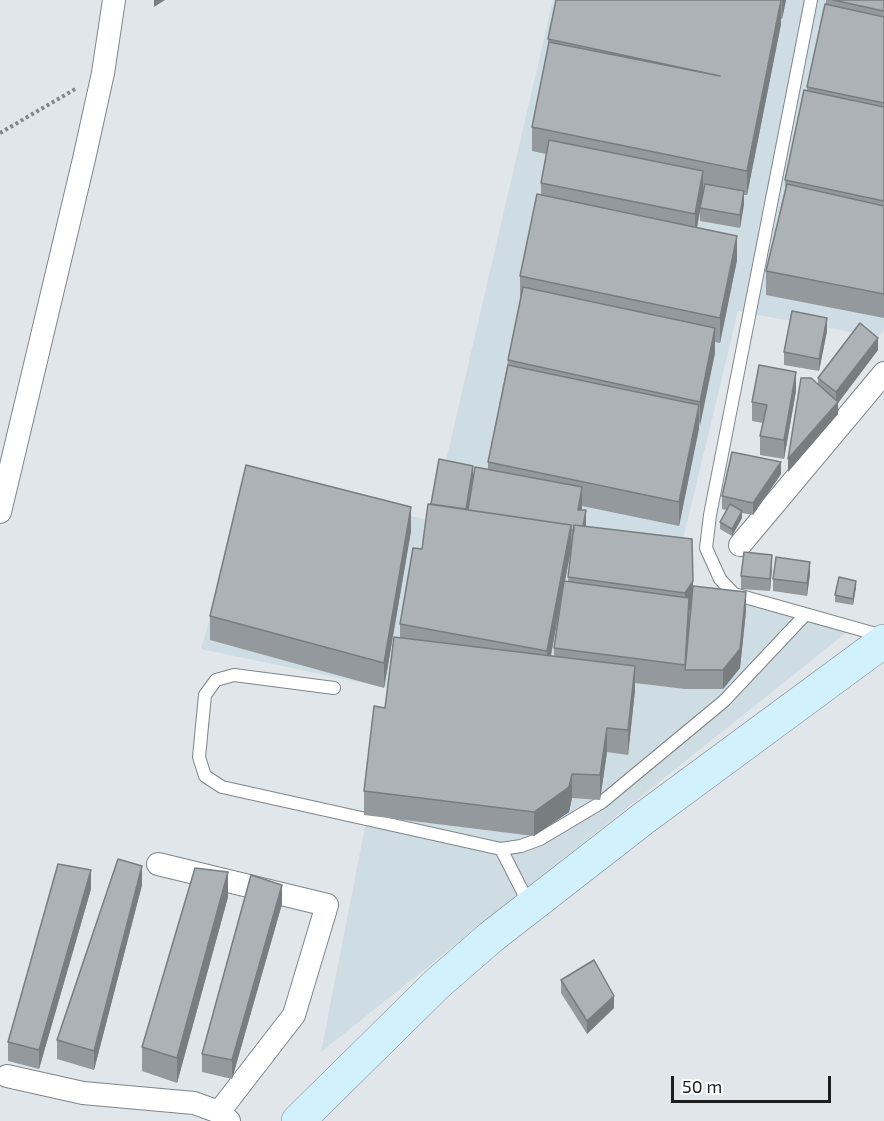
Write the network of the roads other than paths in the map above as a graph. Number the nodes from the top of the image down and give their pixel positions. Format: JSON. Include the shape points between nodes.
{"nodes":[{"id":1,"x":114,"y":0,"type":"edge"},
{"id":2,"x":811,"y":0,"type":"edge"},
{"id":3,"x":884,"y":373,"type":"edge"},
{"id":4,"x":0,"y":512,"type":"edge"},
{"id":5,"x":740,"y":545,"type":"dead end"},
{"id":6,"x":805,"y":615,"type":"junction"},
{"id":7,"x":884,"y":637,"type":"edge"},
{"id":8,"x":884,"y":641,"type":"edge"},
{"id":9,"x":334,"y":688,"type":"dead end"},
{"id":10,"x":501,"y":849,"type":"junction"},
{"id":11,"x":158,"y":864,"type":"dead end"},
{"id":12,"x":530,"y":906,"type":"junction"},
{"id":13,"x":7,"y":1076,"type":"dead end"},
{"id":14,"x":224,"y":1116,"type":"edge"},
{"id":15,"x":298,"y":1121,"type":"edge"}],
"edges":[{"from":1,"to":4,"type":"street","via":[[103,73]]},
{"from":2,"to":6,"type":"lane","via":[[706,548],[720,579],[735,594]]},
{"from":3,"to":5,"type":"street"},
{"from":6,"to":7,"type":"lane"},
{"from":6,"to":10,"type":"lane","via":[[724,701],[602,802],[540,839]]},
{"from":8,"to":12,"type":"main road"},
{"from":9,"to":10,"type":"lane","via":[[234,675],[216,680],[205,695],[199,757],[205,776],[222,787]]},
{"from":10,"to":12,"type":"lane"},
{"from":11,"to":14,"type":"street","via":[[327,905],[294,1015]]},
{"from":12,"to":15,"type":"main road","via":[[437,984]]},
{"from":13,"to":14,"type":"street","via":[[46,1087],[111,1097],[194,1103]]}]}
